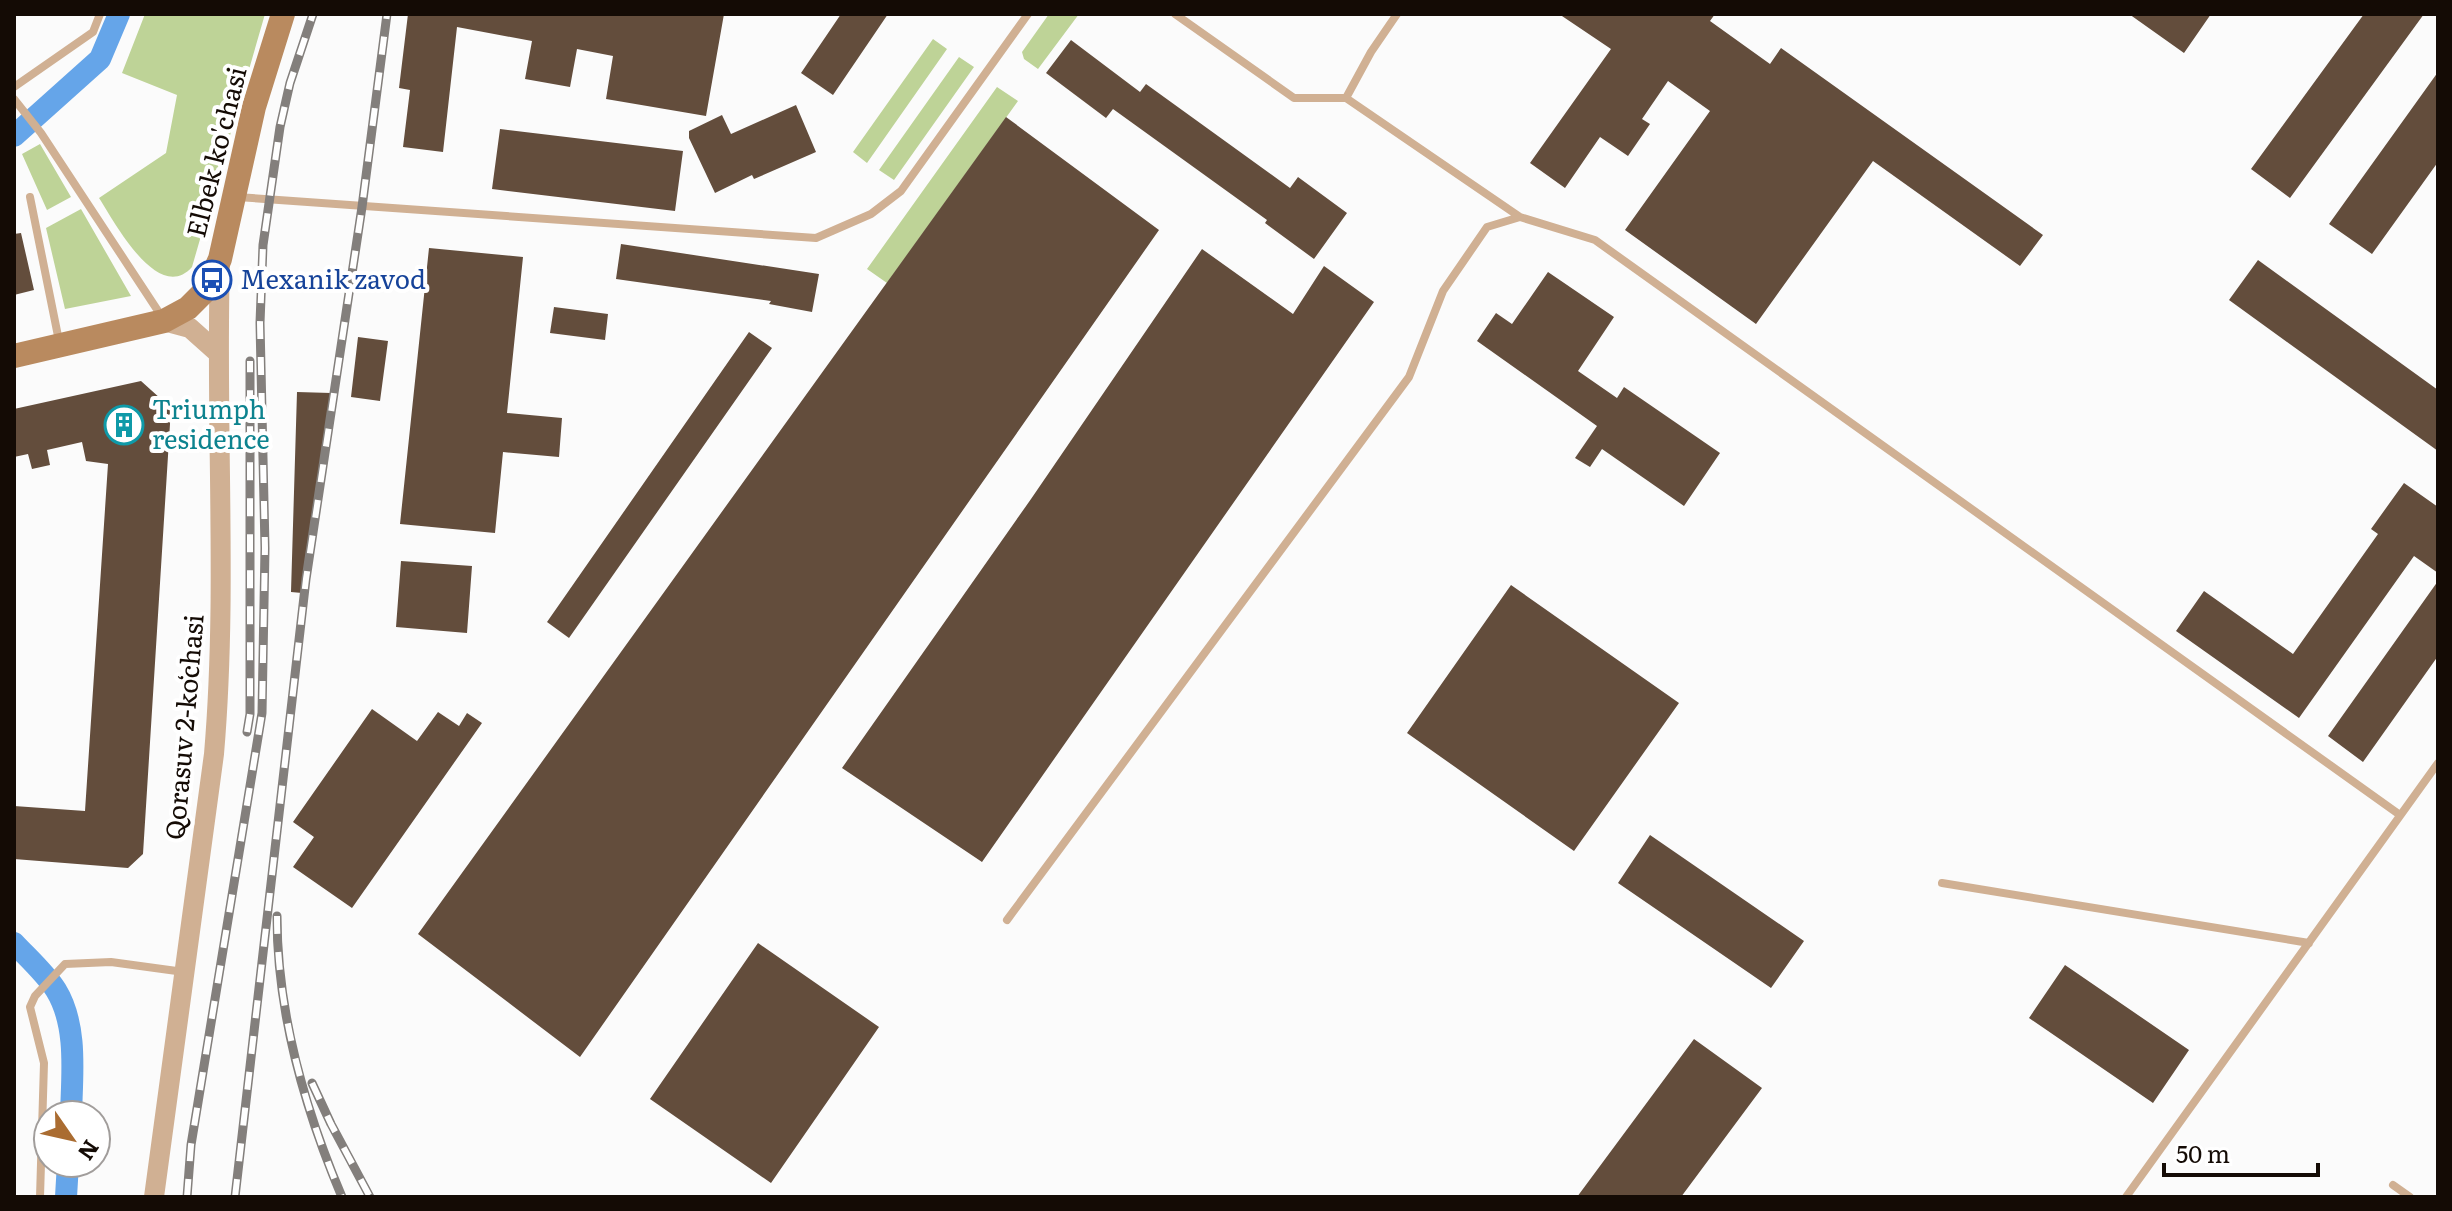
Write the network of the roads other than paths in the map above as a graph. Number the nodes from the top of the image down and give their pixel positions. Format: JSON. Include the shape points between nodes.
{"nodes":[{"id":1,"x":100,"y":14,"type":"edge"},
{"id":2,"x":283,"y":14,"type":"edge"},
{"id":3,"x":1028,"y":14,"type":"edge"},
{"id":4,"x":1175,"y":14,"type":"edge"},
{"id":5,"x":1397,"y":14,"type":"edge"},
{"id":6,"x":14,"y":87,"type":"edge"},
{"id":7,"x":1346,"y":98,"type":"junction"},
{"id":8,"x":15,"y":100,"type":"edge"},
{"id":9,"x":233,"y":196,"type":"junction"},
{"id":10,"x":30,"y":197,"type":"dead end"},
{"id":11,"x":1520,"y":217,"type":"junction"},
{"id":12,"x":220,"y":259,"type":"junction"},
{"id":13,"x":164,"y":321,"type":"junction"},
{"id":14,"x":60,"y":346,"type":"junction"},
{"id":15,"x":218,"y":353,"type":"junction"},
{"id":16,"x":14,"y":356,"type":"edge"},
{"id":17,"x":2438,"y":763,"type":"edge"},
{"id":18,"x":2400,"y":815,"type":"junction"},
{"id":19,"x":1942,"y":883,"type":"dead end"},
{"id":20,"x":1007,"y":920,"type":"dead end"},
{"id":21,"x":2309,"y":943,"type":"junction"},
{"id":22,"x":185,"y":972,"type":"junction"},
{"id":23,"x":2393,"y":1185,"type":"dead end"},
{"id":24,"x":40,"y":1197,"type":"edge"},
{"id":25,"x":154,"y":1197,"type":"edge"},
{"id":26,"x":2126,"y":1197,"type":"edge"},
{"id":27,"x":2410,"y":1197,"type":"edge"}],
"edges":[{"from":1,"to":6,"type":"lane","via":[[93,32]]},
{"from":2,"to":9,"type":"main road","name":"Elbek ko'chasi"},
{"from":3,"to":9,"type":"lane","via":[[901,191],[871,214],[816,238]]},
{"from":4,"to":7,"type":"lane","via":[[1294,98]]},
{"from":5,"to":7,"type":"lane"},
{"from":7,"to":11,"type":"lane"},
{"from":8,"to":13,"type":"lane"},
{"from":9,"to":12,"type":"main road","name":"Elbek ko'chasi"},
{"from":10,"to":14,"type":"lane"},
{"from":11,"to":18,"type":"lane","via":[[1595,240]]},
{"from":11,"to":20,"type":"lane","via":[[1487,227],[1443,291],[1409,377]]},
{"from":12,"to":13,"type":"main road","name":"Elbek ko'chasi","via":[[199,299]]},
{"from":12,"to":15,"type":"street","name":"Qorasuv 2-koʻchasi"},
{"from":13,"to":14,"type":"main road"},
{"from":13,"to":15,"type":"street","via":[[190,328]]},
{"from":14,"to":16,"type":"main road"},
{"from":15,"to":22,"type":"street","name":"Qorasuv 2-koʻchasi","via":[[220,685]]},
{"from":17,"to":18,"type":"lane"},
{"from":18,"to":21,"type":"lane"},
{"from":19,"to":21,"type":"lane"},
{"from":21,"to":26,"type":"lane"},
{"from":22,"to":24,"type":"lane","via":[[111,962],[65,964],[35,996],[30,1007],[44,1063]]},
{"from":22,"to":25,"type":"street","name":"Qorasuv 2-koʻchasi"},
{"from":23,"to":27,"type":"lane"}]}
